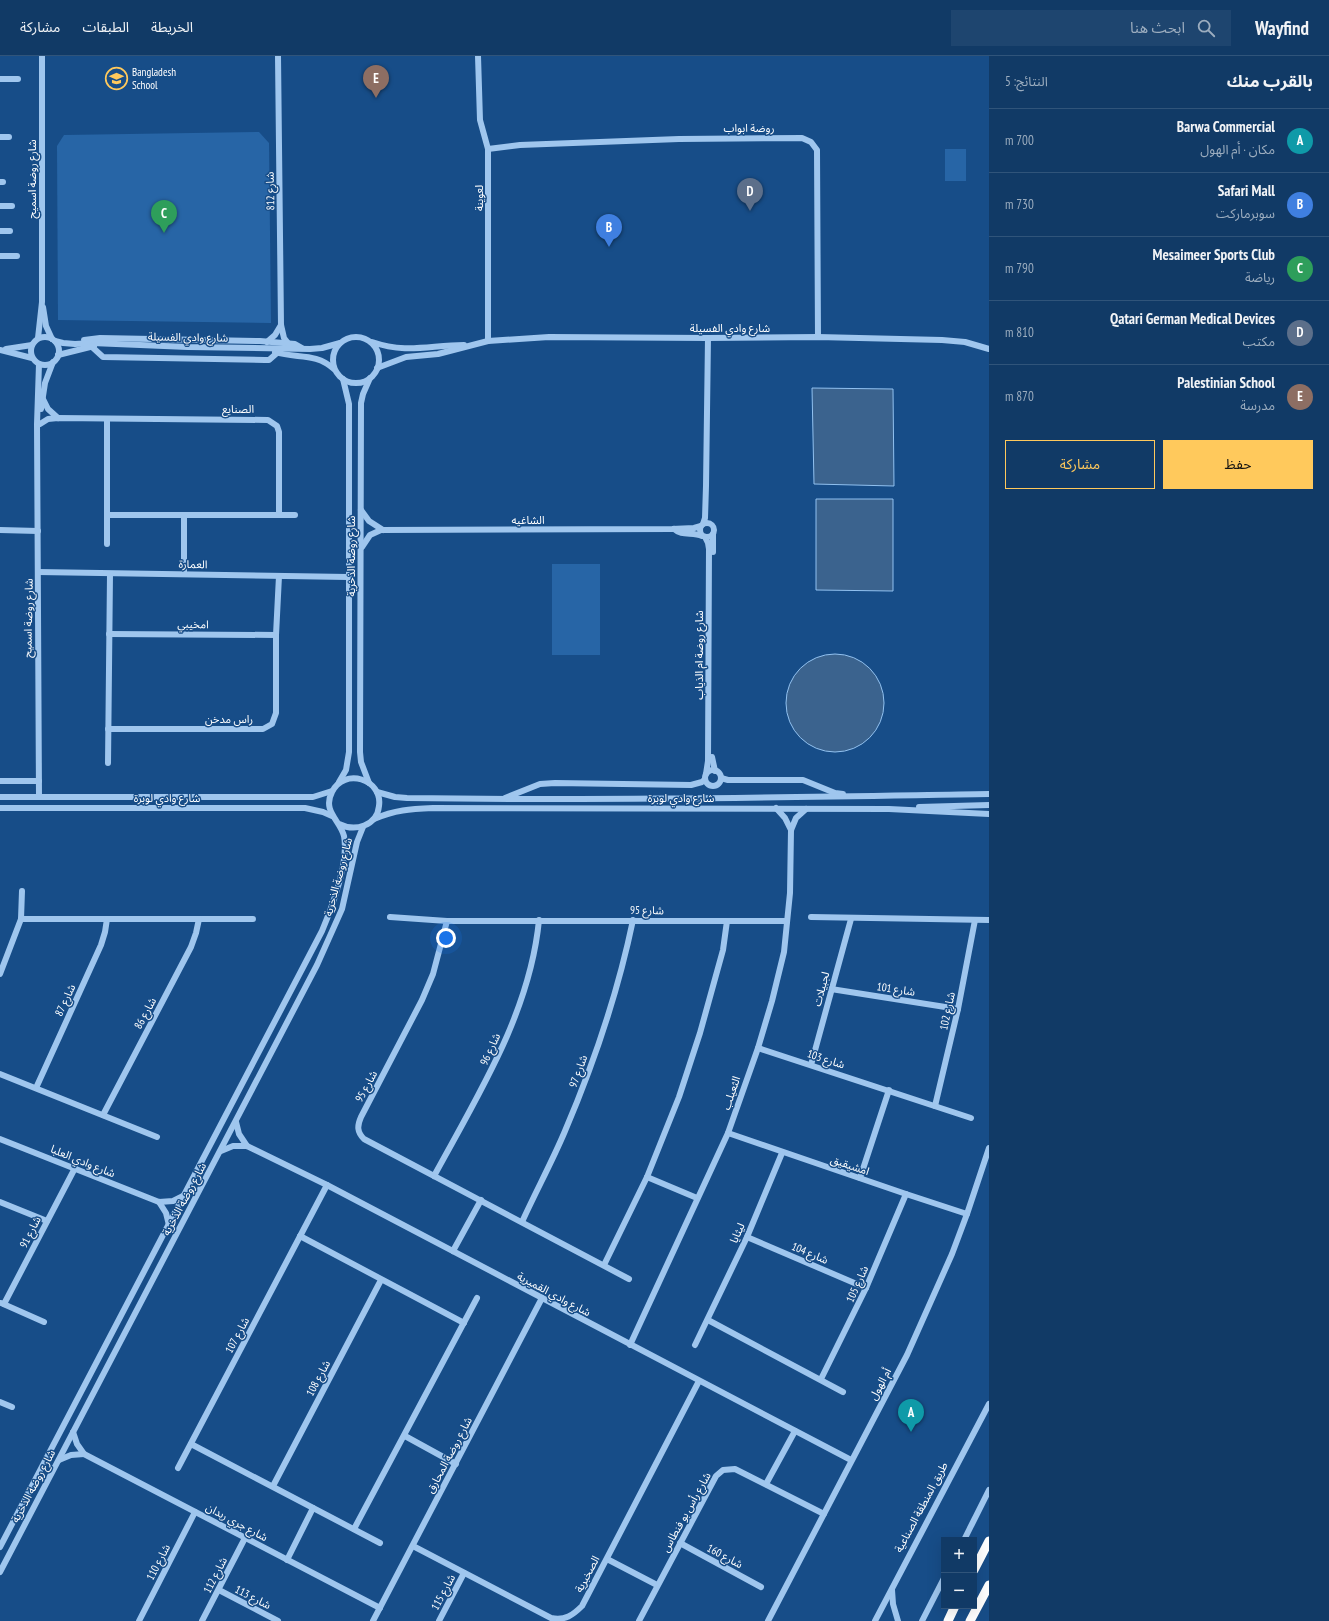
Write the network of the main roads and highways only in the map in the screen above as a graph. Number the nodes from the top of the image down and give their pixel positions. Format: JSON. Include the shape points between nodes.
{"nodes":[{"id":1,"x":989,"y":1541,"type":"edge"},
{"id":2,"x":977,"y":1564,"type":"edge"},
{"id":3,"x":989,"y":1585,"type":"edge"},
{"id":4,"x":954,"y":1609,"type":"edge"},
{"id":5,"x":948,"y":1621,"type":"edge"},
{"id":6,"x":970,"y":1621,"type":"edge"}],
"edges":[{"from":1,"to":2,"type":"highway"},
{"from":3,"to":6,"type":"highway"},
{"from":4,"to":5,"type":"highway"}]}
